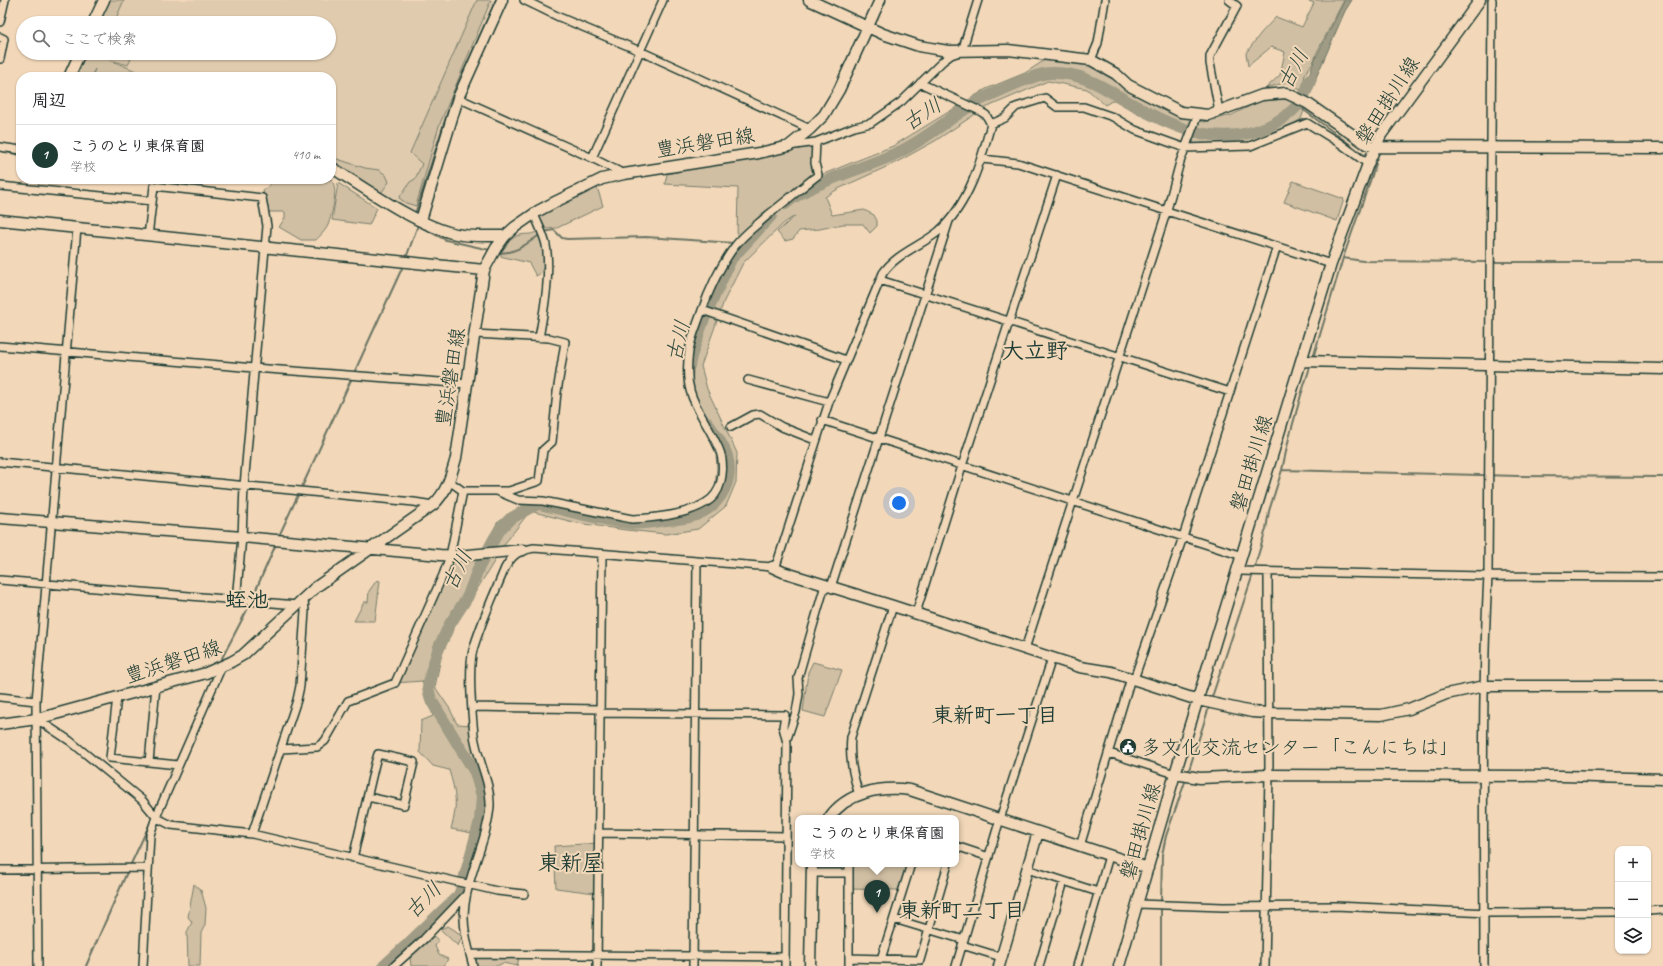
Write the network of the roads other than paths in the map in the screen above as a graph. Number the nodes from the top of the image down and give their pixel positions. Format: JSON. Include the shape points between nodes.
{"nodes":[{"id":1,"x":5,"y":0,"type":"edge"},
{"id":2,"x":104,"y":0,"type":"edge"},
{"id":3,"x":502,"y":0,"type":"edge"},
{"id":4,"x":524,"y":0,"type":"edge"},
{"id":5,"x":663,"y":0,"type":"edge"},
{"id":6,"x":809,"y":0,"type":"edge"},
{"id":7,"x":880,"y":0,"type":"edge"},
{"id":8,"x":978,"y":0,"type":"edge"},
{"id":9,"x":1105,"y":0,"type":"edge"},
{"id":10,"x":1229,"y":0,"type":"edge"},
{"id":11,"x":1480,"y":0,"type":"edge"},
{"id":12,"x":1492,"y":0,"type":"edge"},
{"id":13,"x":96,"y":16,"type":"edge"},
{"id":14,"x":0,"y":22,"type":"edge"},
{"id":15,"x":868,"y":27,"type":"junction"},
{"id":16,"x":0,"y":37,"type":"edge"},
{"id":17,"x":640,"y":51,"type":"junction"},
{"id":18,"x":962,"y":51,"type":"junction"},
{"id":19,"x":0,"y":59,"type":"edge"},
{"id":20,"x":77,"y":60,"type":"edge"},
{"id":21,"x":1091,"y":60,"type":"junction"},
{"id":22,"x":71,"y":72,"type":"edge"},
{"id":23,"x":920,"y":83,"type":"junction"},
{"id":24,"x":458,"y":98,"type":"junction"},
{"id":25,"x":1219,"y":111,"type":"junction"},
{"id":26,"x":1197,"y":116,"type":"junction"},
{"id":27,"x":991,"y":124,"type":"junction"},
{"id":28,"x":810,"y":129,"type":"junction"},
{"id":29,"x":816,"y":142,"type":"junction"},
{"id":30,"x":789,"y":146,"type":"junction"},
{"id":31,"x":0,"y":147,"type":"edge"},
{"id":32,"x":1375,"y":147,"type":"junction"},
{"id":33,"x":1491,"y":147,"type":"junction"},
{"id":34,"x":1185,"y":148,"type":"junction"},
{"id":35,"x":1663,"y":148,"type":"edge"},
{"id":36,"x":16,"y":149,"type":"edge"},
{"id":37,"x":592,"y":158,"type":"junction"},
{"id":38,"x":982,"y":160,"type":"junction"},
{"id":39,"x":1368,"y":164,"type":"junction"},
{"id":40,"x":336,"y":170,"type":"edge"},
{"id":41,"x":624,"y":174,"type":"junction"},
{"id":42,"x":1057,"y":175,"type":"junction"},
{"id":43,"x":0,"y":186,"type":"edge"},
{"id":44,"x":152,"y":201,"type":"junction"},
{"id":45,"x":1167,"y":210,"type":"junction"},
{"id":46,"x":534,"y":214,"type":"junction"},
{"id":47,"x":950,"y":219,"type":"junction"},
{"id":48,"x":0,"y":220,"type":"edge"},
{"id":49,"x":421,"y":220,"type":"junction"},
{"id":50,"x":77,"y":228,"type":"junction"},
{"id":51,"x":148,"y":236,"type":"junction"},
{"id":52,"x":505,"y":236,"type":"junction"},
{"id":53,"x":1277,"y":246,"type":"junction"},
{"id":54,"x":266,"y":248,"type":"junction"},
{"id":55,"x":1332,"y":264,"type":"junction"},
{"id":56,"x":484,"y":270,"type":"junction"},
{"id":57,"x":880,"y":280,"type":"junction"},
{"id":58,"x":925,"y":294,"type":"junction"},
{"id":59,"x":702,"y":310,"type":"junction"},
{"id":60,"x":1010,"y":321,"type":"junction"},
{"id":61,"x":475,"y":334,"type":"junction"},
{"id":62,"x":539,"y":338,"type":"junction"},
{"id":63,"x":0,"y":346,"type":"edge"},
{"id":64,"x":66,"y":351,"type":"junction"},
{"id":65,"x":1120,"y":356,"type":"junction"},
{"id":66,"x":846,"y":360,"type":"junction"},
{"id":67,"x":1301,"y":361,"type":"junction"},
{"id":68,"x":1490,"y":365,"type":"junction"},
{"id":69,"x":254,"y":368,"type":"junction"},
{"id":70,"x":1663,"y":369,"type":"edge"},
{"id":71,"x":748,"y":380,"type":"dead end"},
{"id":72,"x":467,"y":384,"type":"junction"},
{"id":73,"x":1230,"y":392,"type":"junction"},
{"id":74,"x":829,"y":402,"type":"junction"},
{"id":75,"x":822,"y":420,"type":"junction"},
{"id":76,"x":731,"y":427,"type":"dead end"},
{"id":77,"x":878,"y":439,"type":"junction"},
{"id":78,"x":815,"y":440,"type":"junction"},
{"id":79,"x":0,"y":462,"type":"edge"},
{"id":80,"x":962,"y":466,"type":"junction"},
{"id":81,"x":56,"y":467,"type":"junction"},
{"id":82,"x":449,"y":481,"type":"junction"},
{"id":83,"x":244,"y":486,"type":"junction"},
{"id":84,"x":463,"y":492,"type":"junction"},
{"id":85,"x":499,"y":492,"type":"junction"},
{"id":86,"x":1073,"y":502,"type":"junction"},
{"id":87,"x":433,"y":505,"type":"junction"},
{"id":88,"x":0,"y":518,"type":"edge"},
{"id":89,"x":52,"y":522,"type":"junction"},
{"id":90,"x":242,"y":537,"type":"junction"},
{"id":91,"x":1183,"y":537,"type":"junction"},
{"id":92,"x":372,"y":549,"type":"junction"},
{"id":93,"x":523,"y":550,"type":"junction"},
{"id":94,"x":602,"y":554,"type":"junction"},
{"id":95,"x":450,"y":556,"type":"junction"},
{"id":96,"x":1242,"y":556,"type":"junction"},
{"id":97,"x":697,"y":562,"type":"junction"},
{"id":98,"x":772,"y":567,"type":"junction"},
{"id":99,"x":1238,"y":572,"type":"junction"},
{"id":100,"x":1268,"y":572,"type":"junction"},
{"id":101,"x":1488,"y":576,"type":"junction"},
{"id":102,"x":1663,"y":577,"type":"edge"},
{"id":103,"x":0,"y":580,"type":"edge"},
{"id":104,"x":47,"y":584,"type":"junction"},
{"id":105,"x":828,"y":586,"type":"junction"},
{"id":106,"x":236,"y":600,"type":"junction"},
{"id":107,"x":300,"y":602,"type":"junction"},
{"id":108,"x":893,"y":606,"type":"junction"},
{"id":109,"x":916,"y":613,"type":"junction"},
{"id":110,"x":1025,"y":649,"type":"junction"},
{"id":111,"x":1052,"y":658,"type":"junction"},
{"id":112,"x":222,"y":666,"type":"junction"},
{"id":113,"x":1133,"y":678,"type":"junction"},
{"id":114,"x":156,"y":686,"type":"junction"},
{"id":115,"x":1485,"y":686,"type":"junction"},
{"id":116,"x":1663,"y":686,"type":"edge"},
{"id":117,"x":117,"y":697,"type":"junction"},
{"id":118,"x":0,"y":698,"type":"edge"},
{"id":119,"x":1198,"y":700,"type":"junction"},
{"id":120,"x":36,"y":701,"type":"junction"},
{"id":121,"x":472,"y":707,"type":"junction"},
{"id":122,"x":600,"y":711,"type":"junction"},
{"id":123,"x":1269,"y":713,"type":"junction"},
{"id":124,"x":696,"y":714,"type":"junction"},
{"id":125,"x":37,"y":719,"type":"junction"},
{"id":126,"x":0,"y":724,"type":"edge"},
{"id":127,"x":787,"y":739,"type":"junction"},
{"id":128,"x":281,"y":749,"type":"junction"},
{"id":129,"x":1109,"y":753,"type":"junction"},
{"id":130,"x":149,"y":762,"type":"junction"},
{"id":131,"x":178,"y":765,"type":"junction"},
{"id":132,"x":1175,"y":774,"type":"junction"},
{"id":133,"x":1270,"y":775,"type":"junction"},
{"id":134,"x":1484,"y":776,"type":"junction"},
{"id":135,"x":1663,"y":779,"type":"edge"},
{"id":136,"x":859,"y":795,"type":"junction"},
{"id":137,"x":368,"y":797,"type":"junction"},
{"id":138,"x":832,"y":815,"type":"edge"},
{"id":139,"x":156,"y":817,"type":"junction"},
{"id":140,"x":1000,"y":820,"type":"junction"},
{"id":141,"x":1038,"y":832,"type":"junction"},
{"id":142,"x":598,"y":833,"type":"junction"},
{"id":143,"x":252,"y":834,"type":"junction"},
{"id":144,"x":694,"y":835,"type":"junction"},
{"id":145,"x":786,"y":836,"type":"junction"},
{"id":146,"x":1080,"y":846,"type":"junction"},
{"id":147,"x":959,"y":847,"type":"edge"},
{"id":148,"x":1109,"y":856,"type":"junction"},
{"id":149,"x":989,"y":857,"type":"junction"},
{"id":150,"x":353,"y":858,"type":"junction"},
{"id":151,"x":849,"y":867,"type":"edge"},
{"id":152,"x":910,"y":867,"type":"edge"},
{"id":153,"x":947,"y":867,"type":"edge"},
{"id":154,"x":148,"y":868,"type":"junction"},
{"id":155,"x":812,"y":868,"type":"edge"},
{"id":156,"x":1148,"y":868,"type":"junction"},
{"id":157,"x":1027,"y":869,"type":"junction"},
{"id":158,"x":0,"y":870,"type":"edge"},
{"id":159,"x":38,"y":870,"type":"junction"},
{"id":160,"x":849,"y":873,"type":"junction"},
{"id":161,"x":1064,"y":881,"type":"junction"},
{"id":162,"x":469,"y":885,"type":"junction"},
{"id":163,"x":1098,"y":892,"type":"junction"},
{"id":164,"x":524,"y":894,"type":"dead end"},
{"id":165,"x":466,"y":895,"type":"junction"},
{"id":166,"x":1138,"y":904,"type":"junction"},
{"id":167,"x":1266,"y":906,"type":"junction"},
{"id":168,"x":1663,"y":910,"type":"edge"},
{"id":169,"x":1651,"y":911,"type":"edge"},
{"id":170,"x":1484,"y":912,"type":"junction"},
{"id":171,"x":1615,"y":912,"type":"edge"},
{"id":172,"x":894,"y":919,"type":"junction"},
{"id":173,"x":929,"y":929,"type":"junction"},
{"id":174,"x":963,"y":942,"type":"junction"},
{"id":175,"x":470,"y":954,"type":"junction"},
{"id":176,"x":597,"y":954,"type":"junction"},
{"id":177,"x":693,"y":955,"type":"junction"},
{"id":178,"x":785,"y":957,"type":"junction"},
{"id":179,"x":849,"y":958,"type":"junction"},
{"id":180,"x":881,"y":959,"type":"junction"},
{"id":181,"x":1000,"y":961,"type":"edge"},
{"id":182,"x":38,"y":966,"type":"edge"},
{"id":183,"x":143,"y":966,"type":"edge"},
{"id":184,"x":394,"y":966,"type":"edge"},
{"id":185,"x":473,"y":966,"type":"edge"},
{"id":186,"x":597,"y":966,"type":"edge"},
{"id":187,"x":692,"y":966,"type":"edge"},
{"id":188,"x":785,"y":966,"type":"edge"},
{"id":189,"x":810,"y":966,"type":"edge"},
{"id":190,"x":849,"y":966,"type":"edge"},
{"id":191,"x":956,"y":966,"type":"edge"},
{"id":192,"x":1039,"y":966,"type":"edge"},
{"id":193,"x":1076,"y":966,"type":"edge"},
{"id":194,"x":1120,"y":966,"type":"edge"},
{"id":195,"x":1266,"y":966,"type":"edge"},
{"id":196,"x":1484,"y":966,"type":"edge"}],
"edges":[{"from":1,"to":14,"type":"street"},
{"from":2,"to":13,"type":"street"},
{"from":3,"to":24,"type":"street"},
{"from":4,"to":17,"type":"street"},
{"from":5,"to":17,"type":"street"},
{"from":6,"to":15,"type":"street"},
{"from":7,"to":15,"type":"street","name":"豊浜磐田線"},
{"from":8,"to":18,"type":"street"},
{"from":9,"to":21,"type":"street","via":[[1098,43]]},
{"from":10,"to":25,"type":"street","via":[[1237,6],[1210,56]]},
{"from":11,"to":32,"type":"street","name":"磐田掛川線","via":[[1394,116]]},
{"from":12,"to":33,"type":"street"},
{"from":15,"to":18,"type":"street","via":[[919,46]]},
{"from":15,"to":28,"type":"street","name":"豊浜磐田線","via":[[840,90],[824,116]]},
{"from":16,"to":19,"type":"street","via":[[4,39]]},
{"from":17,"to":28,"type":"street"},
{"from":17,"to":37,"type":"street"},
{"from":18,"to":21,"type":"street","via":[[1008,50]]},
{"from":18,"to":23,"type":"street","via":[[943,61]]},
{"from":20,"to":22,"type":"street"},
{"from":21,"to":26,"type":"street","via":[[1116,74],[1128,85],[1181,112]]},
{"from":23,"to":27,"type":"street","via":[[978,110],[986,115]]},
{"from":23,"to":29,"type":"street","via":[[901,102],[871,124],[854,127]]},
{"from":24,"to":37,"type":"street"},
{"from":24,"to":49,"type":"street"},
{"from":25,"to":26,"type":"street"},
{"from":25,"to":32,"type":"street","via":[[1262,94],[1286,93],[1307,103],[1366,144]]},
{"from":26,"to":34,"type":"street"},
{"from":27,"to":34,"type":"street","via":[[1005,118],[1016,107],[1045,98],[1056,107],[1084,107],[1113,117],[1135,130]]},
{"from":27,"to":38,"type":"street"},
{"from":28,"to":30,"type":"street","name":"豊浜磐田線"},
{"from":29,"to":30,"type":"street"},
{"from":29,"to":59,"type":"street","via":[[815,163],[818,175],[748,232],[736,245],[726,259]]},
{"from":30,"to":41,"type":"street","name":"豊浜磐田線"},
{"from":31,"to":36,"type":"street"},
{"from":32,"to":33,"type":"street"},
{"from":32,"to":39,"type":"street","name":"磐田掛川線"},
{"from":33,"to":35,"type":"street"},
{"from":33,"to":68,"type":"street"},
{"from":34,"to":39,"type":"street","via":[[1250,146],[1307,123]]},
{"from":34,"to":45,"type":"street"},
{"from":37,"to":41,"type":"street"},
{"from":38,"to":42,"type":"street","via":[[1018,163]]},
{"from":38,"to":47,"type":"street","via":[[963,200]]},
{"from":39,"to":55,"type":"street","name":"磐田掛川線"},
{"from":40,"to":49,"type":"street"},
{"from":41,"to":46,"type":"street","name":"豊浜磐田線","via":[[587,185]]},
{"from":42,"to":45,"type":"street"},
{"from":42,"to":60,"type":"street"},
{"from":43,"to":44,"type":"street"},
{"from":44,"to":51,"type":"street"},
{"from":44,"to":54,"type":"street","via":[[154,186],[262,198],[267,226]]},
{"from":45,"to":53,"type":"street"},
{"from":45,"to":65,"type":"street"},
{"from":46,"to":52,"type":"street","name":"豊浜磐田線"},
{"from":46,"to":62,"type":"street","via":[[546,244],[547,265]]},
{"from":47,"to":57,"type":"street","via":[[939,230],[893,261]]},
{"from":47,"to":58,"type":"street"},
{"from":48,"to":50,"type":"street"},
{"from":49,"to":52,"type":"street","via":[[456,234]]},
{"from":50,"to":51,"type":"street"},
{"from":50,"to":64,"type":"street"},
{"from":51,"to":54,"type":"street"},
{"from":52,"to":56,"type":"street","name":"豊浜磐田線"},
{"from":53,"to":55,"type":"street"},
{"from":53,"to":73,"type":"street"},
{"from":54,"to":56,"type":"street"},
{"from":54,"to":69,"type":"street"},
{"from":55,"to":67,"type":"street","name":"磐田掛川線"},
{"from":56,"to":61,"type":"street","name":"豊浜磐田線"},
{"from":57,"to":58,"type":"street"},
{"from":57,"to":66,"type":"street"},
{"from":58,"to":60,"type":"street"},
{"from":58,"to":77,"type":"street"},
{"from":59,"to":66,"type":"street"},
{"from":59,"to":85,"type":"street","via":[[689,349],[687,376],[695,406],[720,450],[724,463],[721,483],[710,500],[682,512],[632,519],[543,501],[518,500]]},
{"from":60,"to":65,"type":"street"},
{"from":60,"to":80,"type":"street"},
{"from":61,"to":62,"type":"street"},
{"from":61,"to":72,"type":"street","name":"豊浜磐田線"},
{"from":62,"to":85,"type":"street","via":[[565,342],[552,442],[543,450],[540,481]]},
{"from":63,"to":64,"type":"street"},
{"from":64,"to":69,"type":"street"},
{"from":64,"to":81,"type":"street"},
{"from":65,"to":73,"type":"street"},
{"from":65,"to":86,"type":"street"},
{"from":66,"to":74,"type":"street"},
{"from":67,"to":68,"type":"street"},
{"from":67,"to":96,"type":"street","name":"磐田掛川線"},
{"from":68,"to":70,"type":"street"},
{"from":68,"to":101,"type":"street"},
{"from":69,"to":72,"type":"street"},
{"from":69,"to":83,"type":"street"},
{"from":71,"to":74,"type":"street"},
{"from":72,"to":82,"type":"street","name":"豊浜磐田線","via":[[456,458]]},
{"from":73,"to":91,"type":"street"},
{"from":74,"to":75,"type":"street"},
{"from":75,"to":77,"type":"street"},
{"from":75,"to":78,"type":"street"},
{"from":76,"to":78,"type":"street","via":[[753,414],[760,414],[782,427]]},
{"from":77,"to":80,"type":"street"},
{"from":77,"to":105,"type":"street"},
{"from":78,"to":98,"type":"street","via":[[781,552],[777,563]]},
{"from":79,"to":81,"type":"street"},
{"from":80,"to":86,"type":"street"},
{"from":80,"to":109,"type":"street"},
{"from":81,"to":83,"type":"street"},
{"from":81,"to":89,"type":"street"},
{"from":82,"to":84,"type":"street"},
{"from":82,"to":87,"type":"street","name":"豊浜磐田線","via":[[442,497]]},
{"from":83,"to":87,"type":"street"},
{"from":83,"to":90,"type":"street"},
{"from":84,"to":85,"type":"street"},
{"from":84,"to":95,"type":"street"},
{"from":86,"to":91,"type":"street"},
{"from":86,"to":110,"type":"street"},
{"from":87,"to":92,"type":"street","name":"豊浜磐田線"},
{"from":88,"to":89,"type":"street"},
{"from":89,"to":90,"type":"street"},
{"from":89,"to":104,"type":"street"},
{"from":90,"to":92,"type":"street"},
{"from":90,"to":106,"type":"street"},
{"from":91,"to":96,"type":"street"},
{"from":91,"to":113,"type":"street"},
{"from":92,"to":95,"type":"street"},
{"from":92,"to":107,"type":"street","name":"豊浜磐田線","via":[[316,587]]},
{"from":93,"to":94,"type":"street","via":[[534,548]]},
{"from":93,"to":95,"type":"street"},
{"from":93,"to":121,"type":"street","via":[[512,557],[505,568],[473,650]]},
{"from":94,"to":97,"type":"street"},
{"from":94,"to":122,"type":"street"},
{"from":95,"to":128,"type":"street","via":[[395,683],[348,701],[325,742],[317,746]]},
{"from":96,"to":99,"type":"street","name":"磐田掛川線"},
{"from":97,"to":98,"type":"street"},
{"from":97,"to":124,"type":"street"},
{"from":98,"to":105,"type":"street"},
{"from":99,"to":100,"type":"street"},
{"from":99,"to":119,"type":"street","name":"磐田掛川線"},
{"from":100,"to":101,"type":"street"},
{"from":100,"to":123,"type":"street"},
{"from":101,"to":102,"type":"street"},
{"from":101,"to":115,"type":"street"},
{"from":103,"to":104,"type":"street"},
{"from":104,"to":106,"type":"street"},
{"from":104,"to":120,"type":"street"},
{"from":105,"to":108,"type":"street"},
{"from":105,"to":127,"type":"street","via":[[798,678],[796,712]]},
{"from":106,"to":107,"type":"street"},
{"from":107,"to":112,"type":"street","name":"豊浜磐田線","via":[[243,655]]},
{"from":107,"to":128,"type":"street","via":[[306,611],[300,686]]},
{"from":108,"to":109,"type":"street"},
{"from":108,"to":136,"type":"street","via":[[851,737],[851,767]]},
{"from":109,"to":110,"type":"street"},
{"from":110,"to":111,"type":"street"},
{"from":111,"to":113,"type":"street","via":[[1080,667]]},
{"from":111,"to":140,"type":"street"},
{"from":112,"to":114,"type":"street","name":"豊浜磐田線","via":[[206,673]]},
{"from":112,"to":131,"type":"street"},
{"from":113,"to":119,"type":"street"},
{"from":113,"to":129,"type":"street"},
{"from":114,"to":117,"type":"street","name":"豊浜磐田線"},
{"from":114,"to":130,"type":"street"},
{"from":115,"to":116,"type":"street"},
{"from":115,"to":123,"type":"street","via":[[1446,694],[1409,709],[1381,715]]},
{"from":115,"to":134,"type":"street"},
{"from":117,"to":125,"type":"street","name":"豊浜磐田線"},
{"from":117,"to":130,"type":"street","via":[[110,758]]},
{"from":118,"to":120,"type":"street"},
{"from":119,"to":123,"type":"street","via":[[1252,712]]},
{"from":119,"to":132,"type":"street","name":"磐田掛川線"},
{"from":120,"to":125,"type":"street"},
{"from":121,"to":122,"type":"street"},
{"from":121,"to":162,"type":"street","via":[[474,736],[490,805]]},
{"from":122,"to":124,"type":"street"},
{"from":122,"to":142,"type":"street"},
{"from":123,"to":133,"type":"street"},
{"from":124,"to":127,"type":"street","via":[[785,715],[783,728]]},
{"from":124,"to":144,"type":"street"},
{"from":125,"to":126,"type":"street","name":"豊浜磐田線"},
{"from":125,"to":139,"type":"street","via":[[70,741],[142,800]]},
{"from":125,"to":159,"type":"street"},
{"from":127,"to":145,"type":"street"},
{"from":128,"to":143,"type":"street"},
{"from":129,"to":132,"type":"street"},
{"from":129,"to":146,"type":"street"},
{"from":130,"to":131,"type":"street"},
{"from":131,"to":139,"type":"street"},
{"from":132,"to":133,"type":"street","via":[[1200,778]]},
{"from":132,"to":156,"type":"street","name":"磐田掛川線"},
{"from":133,"to":134,"type":"street"},
{"from":133,"to":167,"type":"street"},
{"from":134,"to":135,"type":"street"},
{"from":134,"to":170,"type":"street"},
{"from":136,"to":138,"type":"street","via":[[842,805]]},
{"from":136,"to":140,"type":"street","via":[[887,788],[910,790]]},
{"from":137,"to":137,"type":"street","via":[[378,754],[414,762],[404,805]]},
{"from":137,"to":150,"type":"street"},
{"from":139,"to":143,"type":"street","via":[[171,825]]},
{"from":139,"to":154,"type":"street","via":[[150,835]]},
{"from":140,"to":141,"type":"street"},
{"from":140,"to":149,"type":"street"},
{"from":141,"to":146,"type":"street"},
{"from":141,"to":157,"type":"street"},
{"from":142,"to":144,"type":"street"},
{"from":142,"to":176,"type":"street"},
{"from":143,"to":150,"type":"street"},
{"from":144,"to":145,"type":"street"},
{"from":144,"to":177,"type":"street"},
{"from":145,"to":178,"type":"street"},
{"from":146,"to":148,"type":"street"},
{"from":147,"to":149,"type":"street"},
{"from":148,"to":156,"type":"street"},
{"from":148,"to":163,"type":"street"},
{"from":149,"to":174,"type":"street"},
{"from":150,"to":162,"type":"street"},
{"from":151,"to":160,"type":"street"},
{"from":152,"to":172,"type":"street"},
{"from":153,"to":173,"type":"street"},
{"from":154,"to":159,"type":"street"},
{"from":154,"to":183,"type":"street"},
{"from":155,"to":160,"type":"street"},
{"from":155,"to":189,"type":"street"},
{"from":156,"to":166,"type":"street","name":"磐田掛川線"},
{"from":157,"to":161,"type":"street"},
{"from":157,"to":181,"type":"street"},
{"from":158,"to":159,"type":"street"},
{"from":159,"to":182,"type":"street"},
{"from":160,"to":179,"type":"street"},
{"from":161,"to":163,"type":"street"},
{"from":161,"to":192,"type":"street"},
{"from":162,"to":164,"type":"street"},
{"from":162,"to":165,"type":"street"},
{"from":163,"to":193,"type":"street"},
{"from":165,"to":175,"type":"street","via":[[464,918]]},
{"from":165,"to":184,"type":"street"},
{"from":166,"to":167,"type":"street"},
{"from":166,"to":194,"type":"street","name":"磐田掛川線"},
{"from":167,"to":170,"type":"street"},
{"from":167,"to":195,"type":"street"},
{"from":168,"to":169,"type":"street"},
{"from":170,"to":171,"type":"street"},
{"from":170,"to":196,"type":"street"},
{"from":172,"to":173,"type":"street"},
{"from":172,"to":180,"type":"street"},
{"from":173,"to":174,"type":"street"},
{"from":173,"to":180,"type":"street","via":[[920,960]]},
{"from":174,"to":181,"type":"street"},
{"from":174,"to":191,"type":"street"},
{"from":175,"to":176,"type":"street"},
{"from":175,"to":185,"type":"street"},
{"from":176,"to":177,"type":"street"},
{"from":176,"to":186,"type":"street"},
{"from":177,"to":178,"type":"street"},
{"from":177,"to":187,"type":"street"},
{"from":178,"to":188,"type":"street"},
{"from":179,"to":180,"type":"street"},
{"from":179,"to":190,"type":"street"}]}
